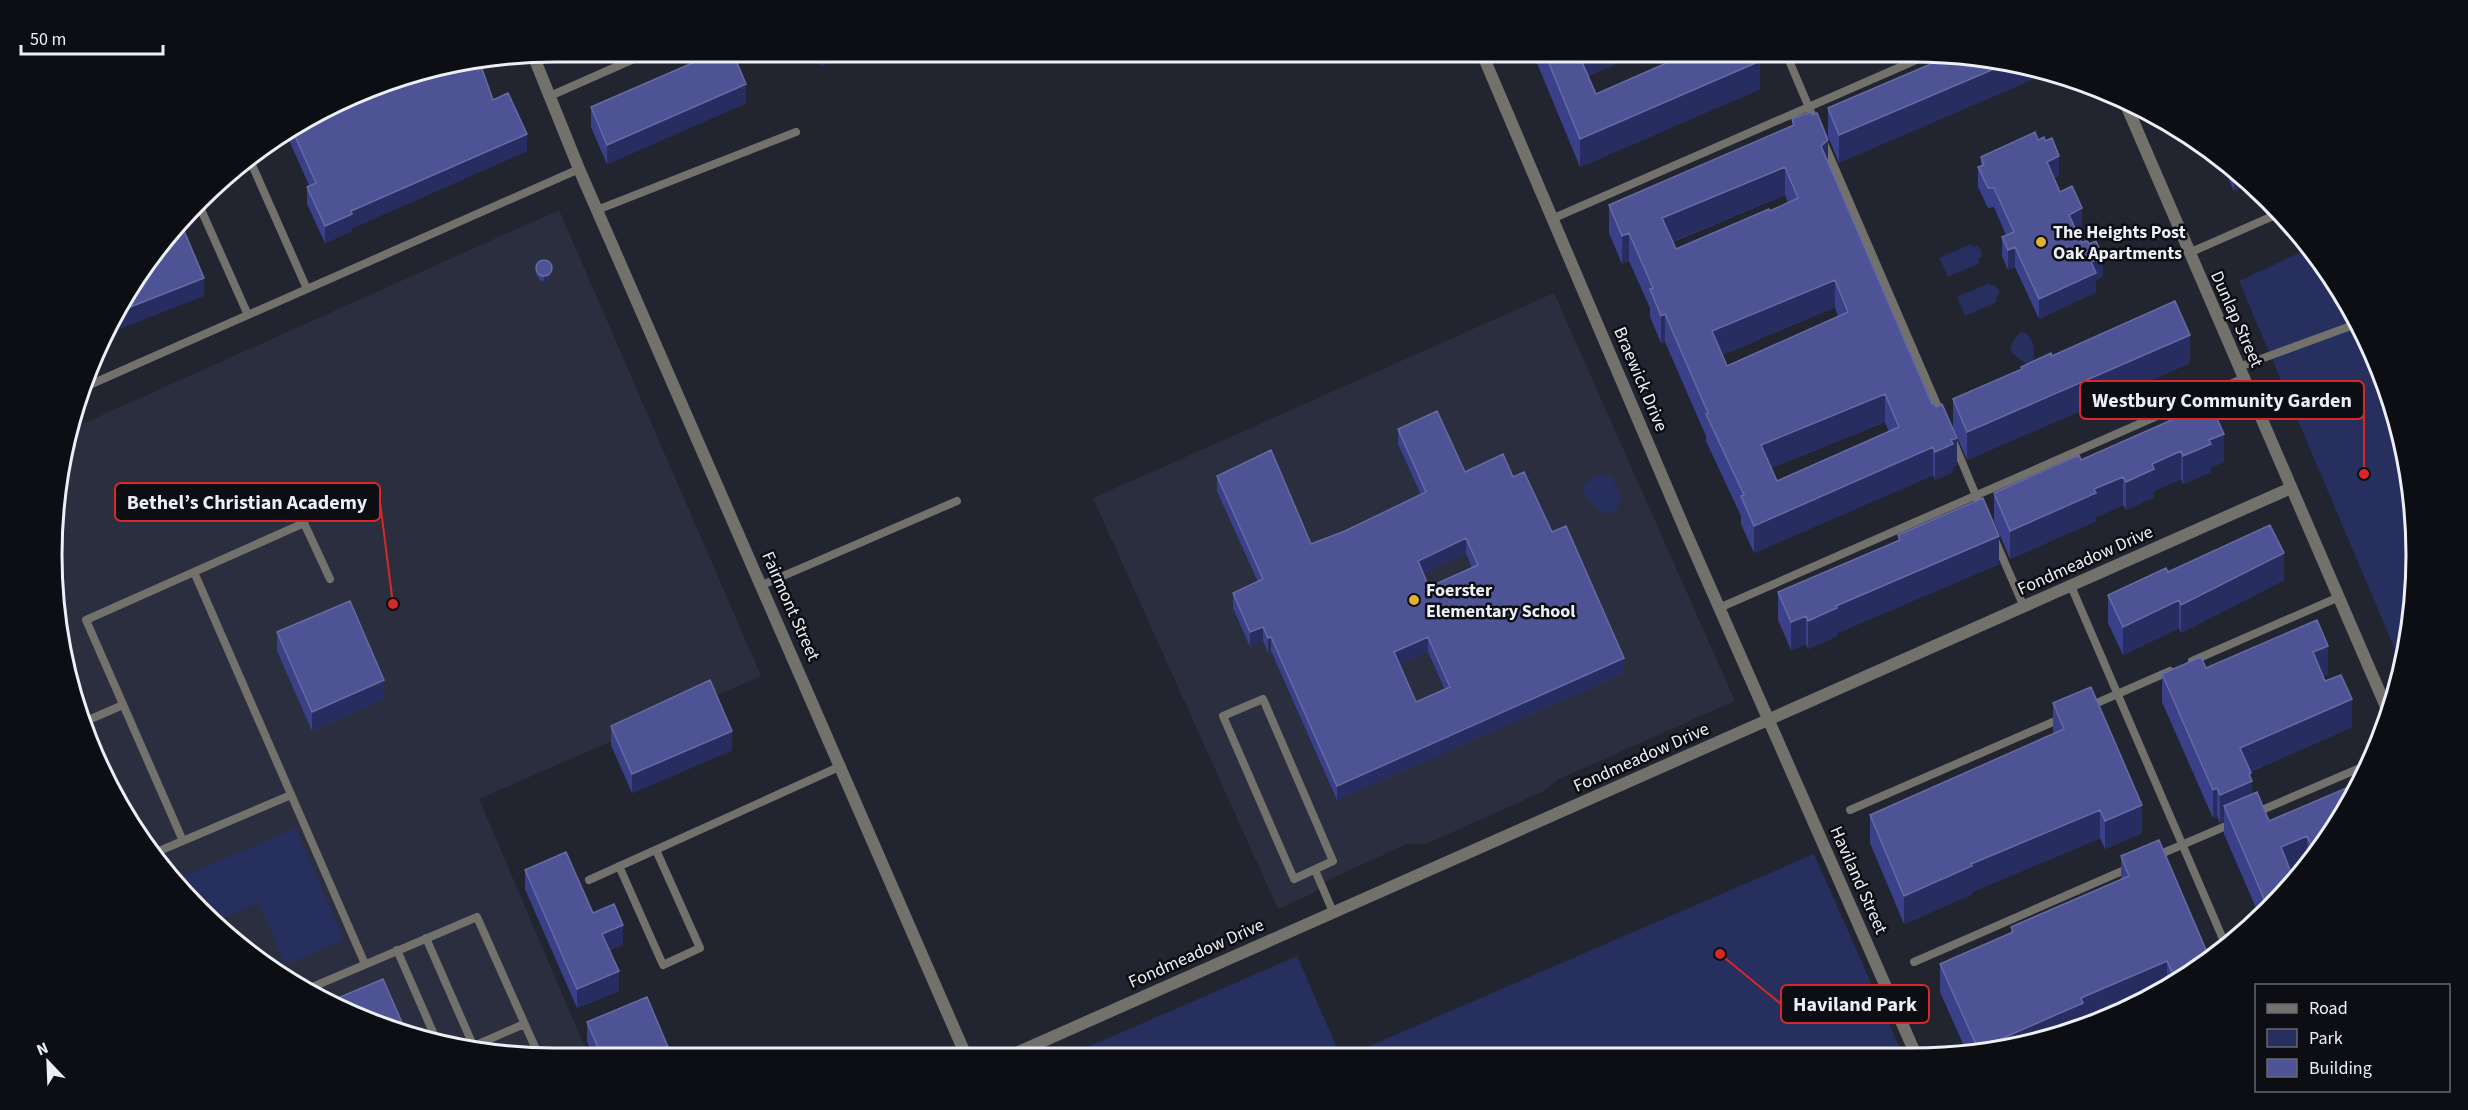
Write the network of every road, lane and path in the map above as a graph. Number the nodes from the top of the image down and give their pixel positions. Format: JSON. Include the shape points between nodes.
{"nodes":[{"id":1,"x":627,"y":62,"type":"edge"},
{"id":2,"x":1486,"y":62,"type":"edge"},
{"id":3,"x":1790,"y":62,"type":"edge"},
{"id":4,"x":1912,"y":62,"type":"edge"},
{"id":5,"x":536,"y":63,"type":"edge"},
{"id":6,"x":550,"y":96,"type":"junction"},
{"id":7,"x":1809,"y":107,"type":"junction"},
{"id":8,"x":2129,"y":111,"type":"edge"},
{"id":9,"x":1818,"y":129,"type":"edge"},
{"id":10,"x":796,"y":132,"type":"dead end"},
{"id":11,"x":1823,"y":140,"type":"edge"},
{"id":12,"x":252,"y":165,"type":"edge"},
{"id":13,"x":579,"y":169,"type":"junction"},
{"id":14,"x":597,"y":210,"type":"junction"},
{"id":15,"x":202,"y":211,"type":"edge"},
{"id":16,"x":2272,"y":217,"type":"edge"},
{"id":17,"x":1554,"y":218,"type":"junction"},
{"id":18,"x":2188,"y":253,"type":"junction"},
{"id":19,"x":307,"y":289,"type":"junction"},
{"id":20,"x":248,"y":315,"type":"junction"},
{"id":21,"x":2350,"y":326,"type":"edge"},
{"id":22,"x":2241,"y":373,"type":"junction"},
{"id":23,"x":93,"y":384,"type":"edge"},
{"id":24,"x":1944,"y":420,"type":"edge"},
{"id":25,"x":1948,"y":431,"type":"edge"},
{"id":26,"x":2291,"y":488,"type":"junction"},
{"id":27,"x":1976,"y":496,"type":"junction"},
{"id":28,"x":957,"y":501,"type":"dead end"},
{"id":29,"x":1985,"y":516,"type":"edge"},
{"id":30,"x":1994,"y":536,"type":"edge"},
{"id":31,"x":194,"y":572,"type":"junction"},
{"id":32,"x":330,"y":579,"type":"dead end"},
{"id":33,"x":762,"y":585,"type":"junction"},
{"id":34,"x":2071,"y":586,"type":"junction"},
{"id":35,"x":2339,"y":597,"type":"junction"},
{"id":36,"x":2024,"y":607,"type":"junction"},
{"id":37,"x":1719,"y":608,"type":"junction"},
{"id":38,"x":2117,"y":694,"type":"junction"},
{"id":39,"x":2384,"y":702,"type":"edge"},
{"id":40,"x":123,"y":705,"type":"junction"},
{"id":41,"x":2085,"y":708,"type":"edge"},
{"id":42,"x":2074,"y":712,"type":"edge"},
{"id":43,"x":90,"y":719,"type":"edge"},
{"id":44,"x":1770,"y":720,"type":"junction"},
{"id":45,"x":841,"y":766,"type":"junction"},
{"id":46,"x":2358,"y":769,"type":"edge"},
{"id":47,"x":291,"y":795,"type":"junction"},
{"id":48,"x":1850,"y":810,"type":"dead end"},
{"id":49,"x":2247,"y":817,"type":"edge"},
{"id":50,"x":2236,"y":821,"type":"edge"},
{"id":51,"x":183,"y":841,"type":"junction"},
{"id":52,"x":2182,"y":845,"type":"junction"},
{"id":53,"x":656,"y":850,"type":"junction"},
{"id":54,"x":160,"y":851,"type":"edge"},
{"id":55,"x":2150,"y":859,"type":"edge"},
{"id":56,"x":2139,"y":864,"type":"edge"},
{"id":57,"x":619,"y":866,"type":"junction"},
{"id":58,"x":1315,"y":870,"type":"junction"},
{"id":59,"x":589,"y":880,"type":"dead end"},
{"id":60,"x":1334,"y":912,"type":"junction"},
{"id":61,"x":426,"y":938,"type":"junction"},
{"id":62,"x":2223,"y":939,"type":"edge"},
{"id":63,"x":397,"y":950,"type":"junction"},
{"id":64,"x":1914,"y":962,"type":"dead end"},
{"id":65,"x":365,"y":964,"type":"junction"},
{"id":66,"x":315,"y":986,"type":"edge"},
{"id":67,"x":524,"y":1023,"type":"junction"},
{"id":68,"x":434,"y":1033,"type":"edge"},
{"id":69,"x":472,"y":1041,"type":"edge"},
{"id":70,"x":482,"y":1043,"type":"edge"},
{"id":71,"x":535,"y":1047,"type":"edge"},
{"id":72,"x":963,"y":1048,"type":"edge"},
{"id":73,"x":1028,"y":1048,"type":"edge"},
{"id":74,"x":1913,"y":1048,"type":"edge"}],
"edges":[{"from":1,"to":6,"type":"lane"},
{"from":2,"to":17,"type":"street","name":"Braewick Drive"},
{"from":3,"to":7,"type":"lane"},
{"from":4,"to":7,"type":"lane"},
{"from":5,"to":6,"type":"street","name":"Fairmont Street"},
{"from":6,"to":13,"type":"street","name":"Fairmont Street"},
{"from":7,"to":9,"type":"lane"},
{"from":7,"to":17,"type":"lane"},
{"from":8,"to":18,"type":"street","name":"Dunlap Street"},
{"from":10,"to":14,"type":"lane"},
{"from":11,"to":24,"type":"lane"},
{"from":12,"to":19,"type":"lane"},
{"from":13,"to":14,"type":"street","name":"Fairmont Street"},
{"from":13,"to":19,"type":"lane"},
{"from":14,"to":33,"type":"street","name":"Fairmont Street"},
{"from":15,"to":20,"type":"lane"},
{"from":16,"to":18,"type":"lane"},
{"from":17,"to":37,"type":"street","name":"Braewick Drive"},
{"from":18,"to":22,"type":"street","name":"Dunlap Street"},
{"from":19,"to":20,"type":"lane"},
{"from":20,"to":23,"type":"lane"},
{"from":21,"to":22,"type":"lane"},
{"from":22,"to":26,"type":"street","name":"Dunlap Street"},
{"from":22,"to":27,"type":"lane"},
{"from":25,"to":27,"type":"lane"},
{"from":26,"to":34,"type":"street","name":"Fondmeadow Drive"},
{"from":26,"to":35,"type":"street","name":"Dunlap Street"},
{"from":27,"to":29,"type":"lane"},
{"from":27,"to":37,"type":"lane"},
{"from":28,"to":33,"type":"lane"},
{"from":30,"to":36,"type":"lane"},
{"from":31,"to":32,"type":"lane","via":[[304,523]]},
{"from":31,"to":40,"type":"lane","via":[[86,620]]},
{"from":31,"to":47,"type":"lane"},
{"from":33,"to":45,"type":"street","name":"Fairmont Street"},
{"from":34,"to":36,"type":"street","name":"Fondmeadow Drive"},
{"from":34,"to":38,"type":"lane"},
{"from":35,"to":38,"type":"lane"},
{"from":35,"to":39,"type":"street","name":"Dunlap Street"},
{"from":36,"to":44,"type":"street","name":"Fondmeadow Drive"},
{"from":37,"to":44,"type":"street","name":"Braewick Drive"},
{"from":38,"to":41,"type":"lane"},
{"from":38,"to":52,"type":"lane"},
{"from":40,"to":43,"type":"lane"},
{"from":40,"to":51,"type":"lane"},
{"from":42,"to":48,"type":"lane"},
{"from":44,"to":60,"type":"street","name":"Fondmeadow Drive"},
{"from":44,"to":74,"type":"street","name":"Haviland Street"},
{"from":45,"to":53,"type":"lane"},
{"from":45,"to":72,"type":"street","name":"Fairmont Street"},
{"from":46,"to":49,"type":"lane"},
{"from":47,"to":51,"type":"lane"},
{"from":47,"to":65,"type":"lane"},
{"from":50,"to":52,"type":"lane"},
{"from":51,"to":54,"type":"lane"},
{"from":52,"to":55,"type":"lane"},
{"from":52,"to":62,"type":"lane"},
{"from":53,"to":57,"type":"lane"},
{"from":53,"to":57,"type":"lane","via":[[700,948],[682,956],[663,964]]},
{"from":56,"to":64,"type":"lane"},
{"from":57,"to":59,"type":"lane"},
{"from":58,"to":58,"type":"lane","via":[[1333,861],[1263,699],[1223,716],[1294,879]]},
{"from":58,"to":60,"type":"lane"},
{"from":60,"to":73,"type":"street","name":"Fondmeadow Drive"},
{"from":61,"to":63,"type":"lane"},
{"from":61,"to":67,"type":"lane","via":[[477,917]]},
{"from":61,"to":69,"type":"lane"},
{"from":63,"to":65,"type":"lane"},
{"from":63,"to":68,"type":"lane"},
{"from":65,"to":66,"type":"lane"},
{"from":67,"to":70,"type":"lane"},
{"from":67,"to":71,"type":"lane"}]}
